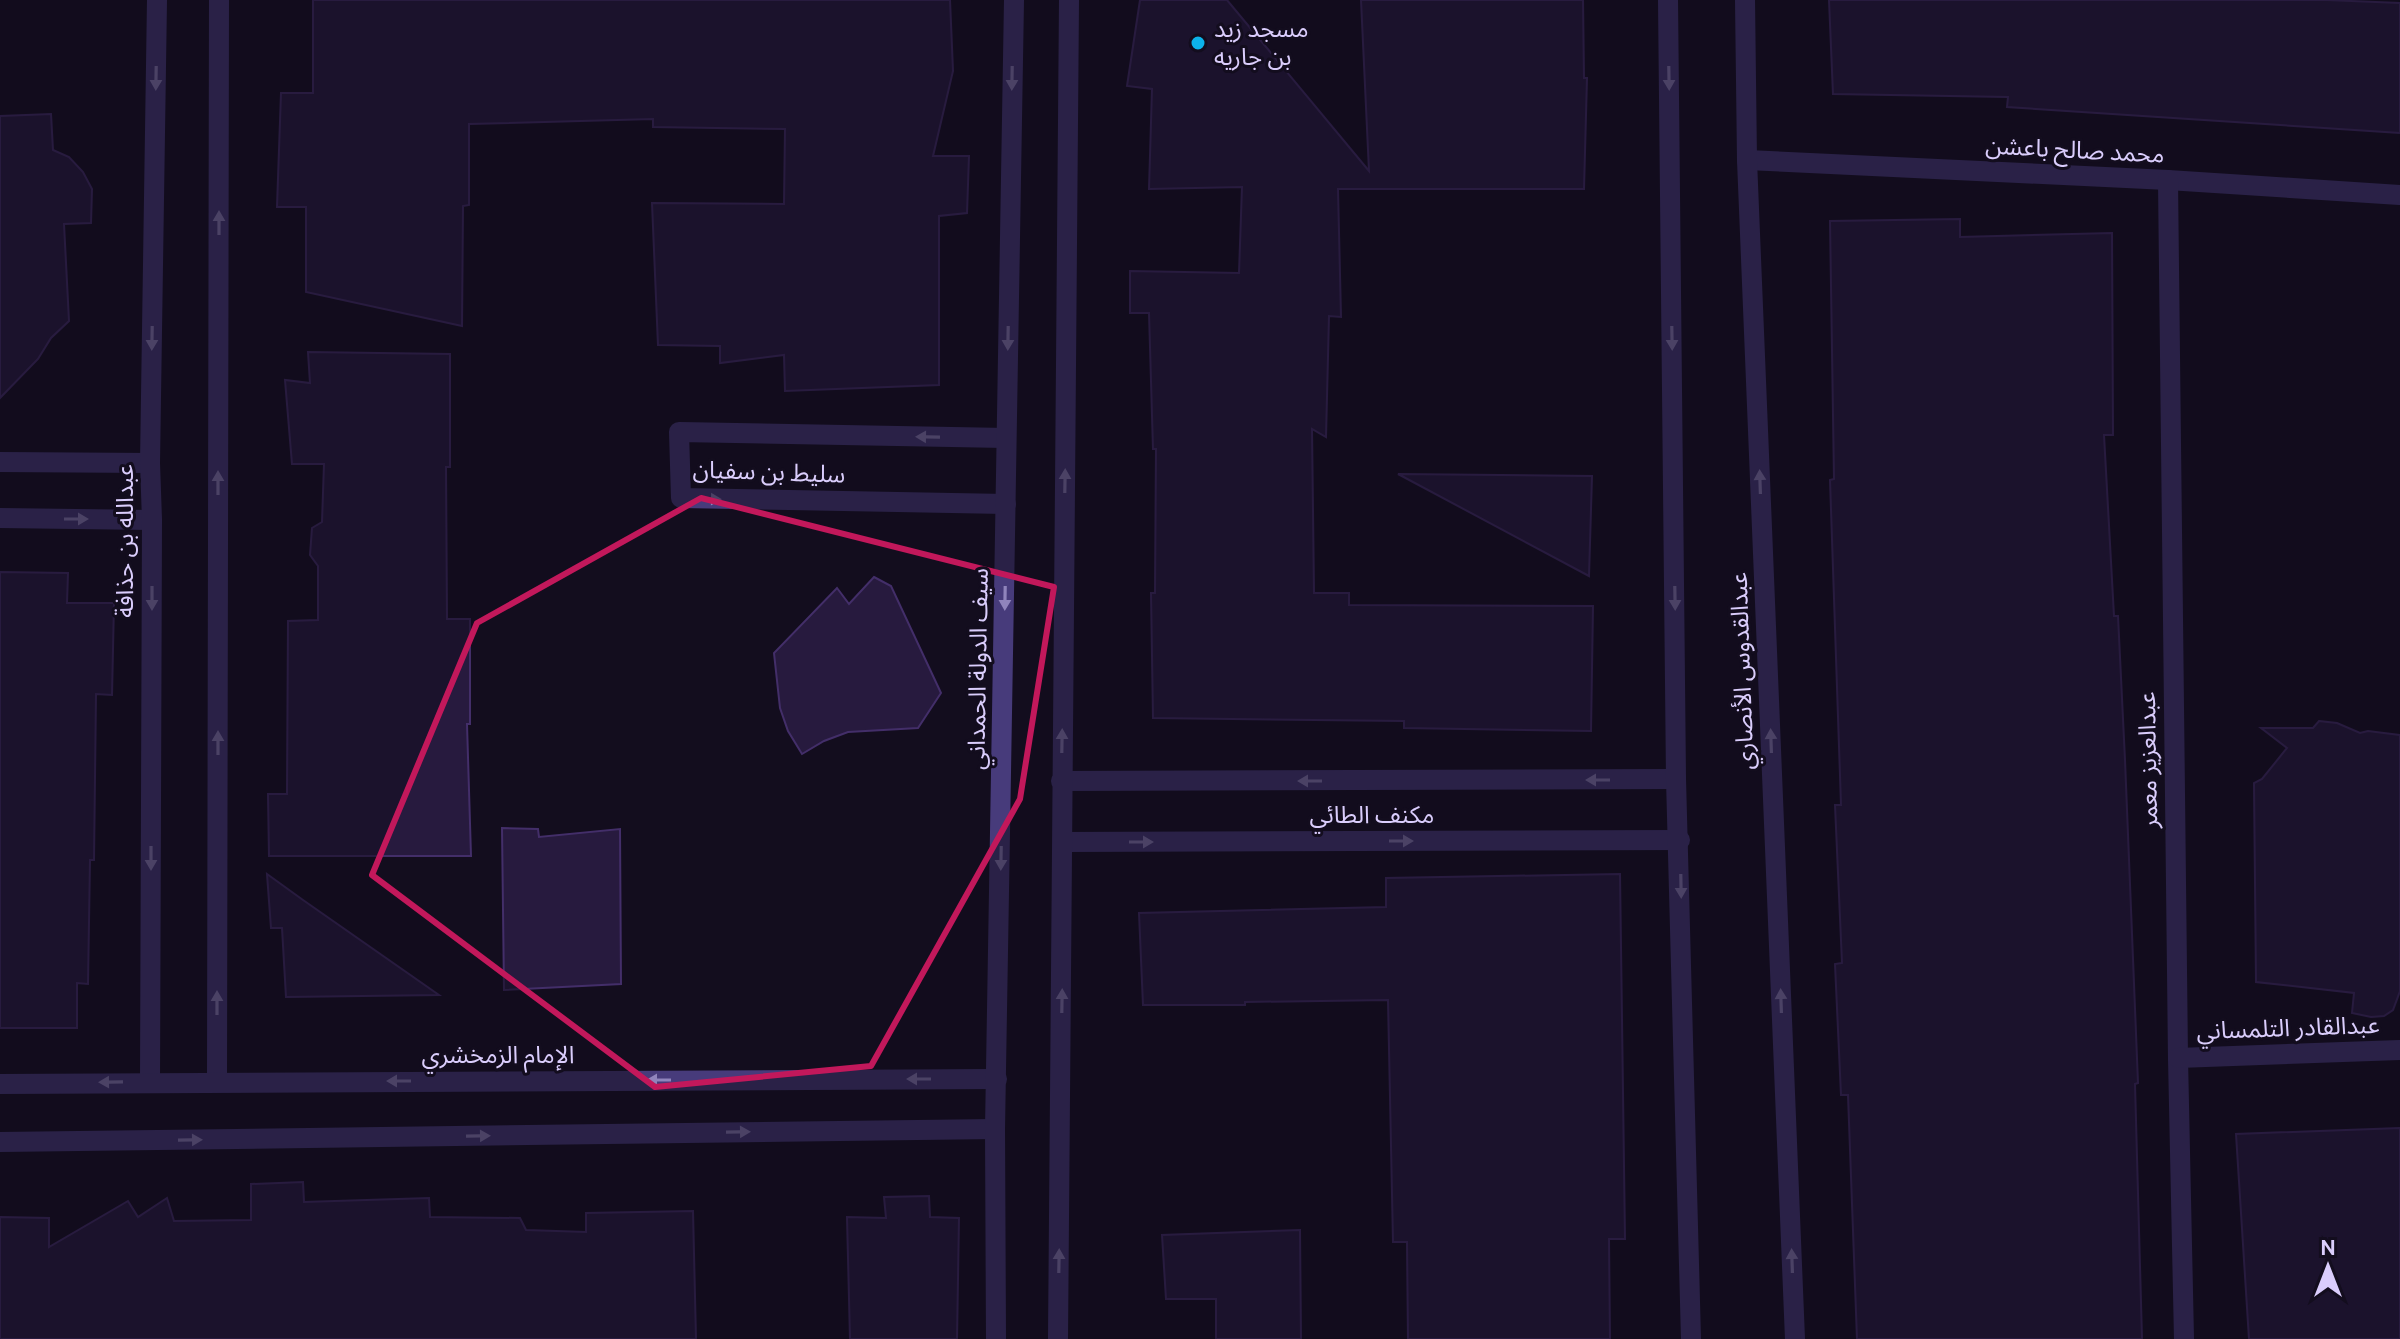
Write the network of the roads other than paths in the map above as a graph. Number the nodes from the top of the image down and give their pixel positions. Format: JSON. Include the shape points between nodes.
{"nodes":[{"id":1,"x":157,"y":0,"type":"edge"},
{"id":2,"x":219,"y":0,"type":"edge"},
{"id":3,"x":1014,"y":0,"type":"edge"},
{"id":4,"x":1069,"y":0,"type":"edge"},
{"id":5,"x":1668,"y":0,"type":"edge"},
{"id":6,"x":1745,"y":0,"type":"edge"},
{"id":7,"x":1747,"y":160,"type":"junction"},
{"id":8,"x":2168,"y":180,"type":"junction"},
{"id":9,"x":2400,"y":195,"type":"edge"},
{"id":10,"x":1006,"y":438,"type":"junction"},
{"id":11,"x":0,"y":462,"type":"edge"},
{"id":12,"x":150,"y":463,"type":"junction"},
{"id":13,"x":1006,"y":504,"type":"junction"},
{"id":14,"x":0,"y":518,"type":"edge"},
{"id":15,"x":152,"y":520,"type":"junction"},
{"id":16,"x":1676,"y":779,"type":"junction"},
{"id":17,"x":1061,"y":781,"type":"junction"},
{"id":18,"x":1680,"y":840,"type":"junction"},
{"id":19,"x":1063,"y":842,"type":"junction"},
{"id":20,"x":2400,"y":1050,"type":"edge"},
{"id":21,"x":2178,"y":1058,"type":"junction"},
{"id":22,"x":997,"y":1079,"type":"junction"},
{"id":23,"x":150,"y":1081,"type":"junction"},
{"id":24,"x":217,"y":1081,"type":"junction"},
{"id":25,"x":0,"y":1084,"type":"edge"},
{"id":26,"x":995,"y":1129,"type":"junction"},
{"id":27,"x":0,"y":1142,"type":"edge"},
{"id":28,"x":996,"y":1339,"type":"edge"},
{"id":29,"x":1058,"y":1339,"type":"edge"},
{"id":30,"x":1691,"y":1339,"type":"edge"},
{"id":31,"x":1795,"y":1339,"type":"edge"},
{"id":32,"x":2184,"y":1339,"type":"edge"}],
"edges":[{"from":1,"to":12,"type":"street","name":"عبدالله بن حذافة","one_way":true},
{"from":24,"to":2,"type":"street","one_way":true},
{"from":3,"to":10,"type":"street","name":"سيف الدولة الحمداني","one_way":true},
{"from":17,"to":4,"type":"street","one_way":true},
{"from":5,"to":16,"type":"street","one_way":true},
{"from":6,"to":7,"type":"street","name":"عبدالقدوس الأنصاري"},
{"from":7,"to":8,"type":"street","name":"محمد صالح باعشن"},
{"from":31,"to":7,"type":"street","name":"عبدالقدوس الأنصاري","one_way":true},
{"from":8,"to":9,"type":"street","name":"محمد صالح باعشن"},
{"from":8,"to":21,"type":"street","name":"عبدالعزيز معمر"},
{"from":10,"to":13,"type":"street","name":"سيف الدولة الحمداني"},
{"from":10,"to":13,"type":"street","name":"سليط بن سفيان","one_way":true,"via":[[679,432],[681,498]]},
{"from":11,"to":12,"type":"street"},
{"from":12,"to":15,"type":"street","name":"عبدالله بن حذافة"},
{"from":13,"to":22,"type":"street","name":"سيف الدولة الحمداني","one_way":true},
{"from":14,"to":15,"type":"street","one_way":true},
{"from":15,"to":23,"type":"street","name":"عبدالله بن حذافة","one_way":true},
{"from":16,"to":17,"type":"street","name":"مكنف الطائي","one_way":true},
{"from":16,"to":18,"type":"street"},
{"from":17,"to":19,"type":"street"},
{"from":19,"to":18,"type":"street","name":"مكنف الطائي","one_way":true},
{"from":18,"to":30,"type":"street","one_way":true},
{"from":29,"to":19,"type":"street","one_way":true},
{"from":20,"to":21,"type":"street","name":"عبدالقادر التلمساني"},
{"from":21,"to":32,"type":"street","name":"عبدالعزيز معمر"},
{"from":22,"to":24,"type":"street","name":"الإمام الزمخشري","one_way":true},
{"from":22,"to":26,"type":"street","name":"سيف الدولة الحمداني"},
{"from":23,"to":24,"type":"street","name":"الإمام الزمخشري"},
{"from":23,"to":25,"type":"street","name":"الإمام الزمخشري","one_way":true},
{"from":27,"to":26,"type":"street","one_way":true},
{"from":26,"to":28,"type":"street","name":"سيف الدولة الحمداني"}]}
